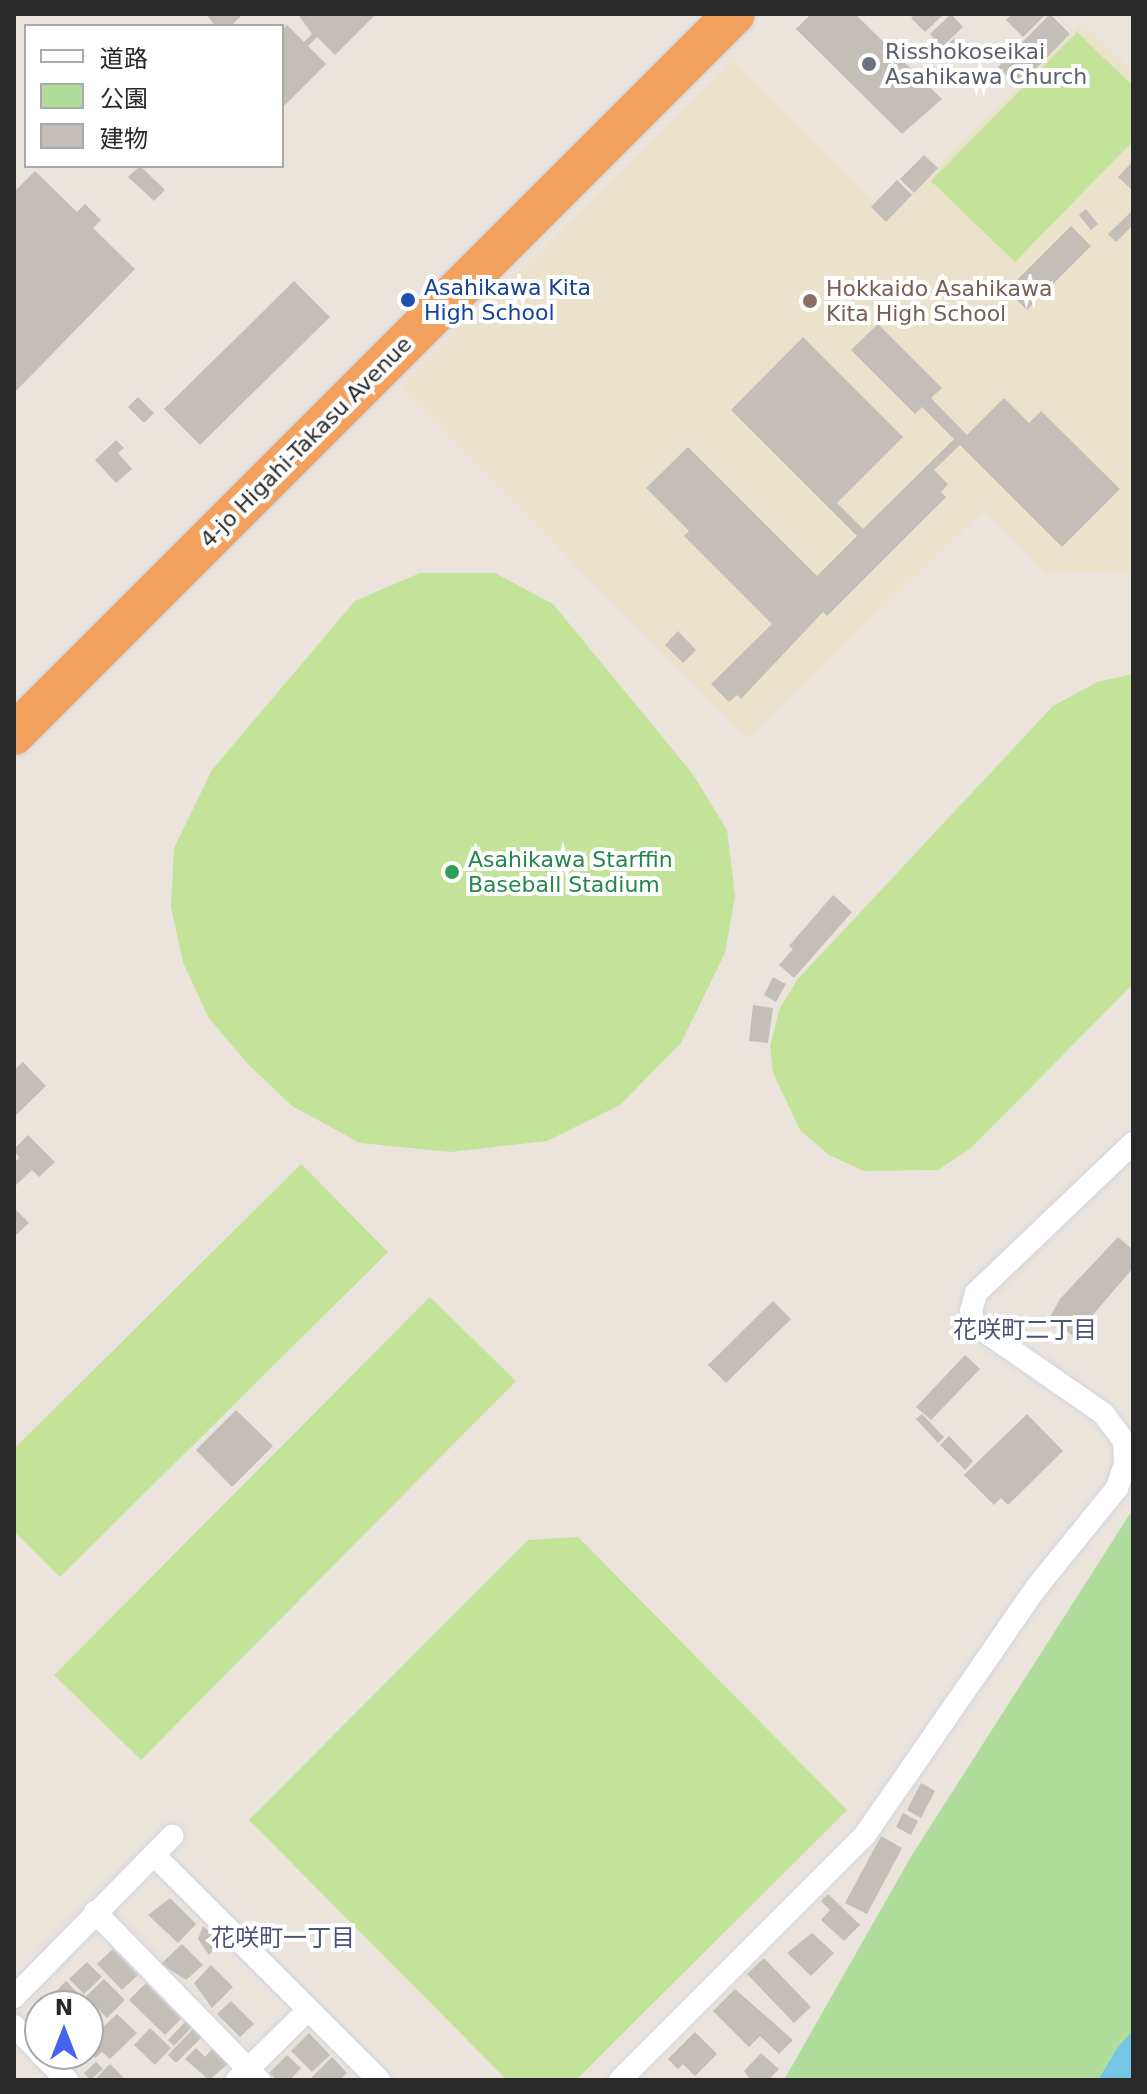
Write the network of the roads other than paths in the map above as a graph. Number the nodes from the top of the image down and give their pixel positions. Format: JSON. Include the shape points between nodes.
{"nodes":[{"id":1,"x":734,"y":14,"type":"edge"},
{"id":2,"x":14,"y":734,"type":"edge"},
{"id":3,"x":1133,"y":1143,"type":"edge"},
{"id":4,"x":172,"y":1836,"type":"dead end"},
{"id":5,"x":154,"y":1855,"type":"junction"},
{"id":6,"x":95,"y":1912,"type":"junction"},
{"id":7,"x":14,"y":1997,"type":"edge"},
{"id":8,"x":308,"y":2010,"type":"junction"},
{"id":9,"x":248,"y":2076,"type":"edge"},
{"id":10,"x":379,"y":2080,"type":"edge"},
{"id":11,"x":620,"y":2080,"type":"edge"}],
"edges":[{"from":1,"to":2,"type":"highway","name":"4-jo Higahi-Takasu Avenue"},
{"from":3,"to":11,"type":"street","via":[[976,1293],[971,1311],[974,1324],[1104,1414],[1124,1441],[1125,1464],[1117,1488],[1036,1588],[865,1835]]},
{"from":4,"to":5,"type":"street"},
{"from":5,"to":6,"type":"street"},
{"from":5,"to":8,"type":"street"},
{"from":6,"to":7,"type":"street"},
{"from":6,"to":9,"type":"street"},
{"from":8,"to":9,"type":"street"},
{"from":8,"to":10,"type":"street"}]}
